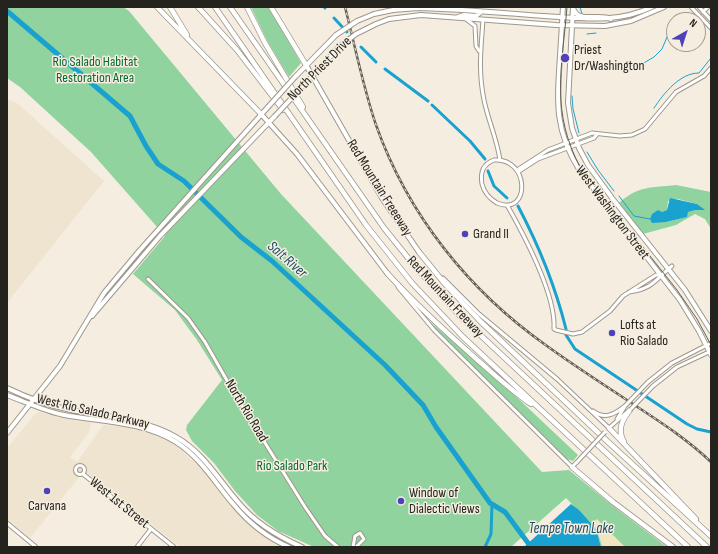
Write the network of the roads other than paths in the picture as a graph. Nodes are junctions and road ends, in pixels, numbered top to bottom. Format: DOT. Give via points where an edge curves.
graph roads {
  1 [pos="157,7"];
  2 [pos="170,7"];
  3 [pos="198,7"];
  4 [pos="215,7"];
  5 [pos="230,7"];
  6 [pos="247,7"];
  7 [pos="271,7"];
  8 [pos="563,7"];
  9 [pos="652,7"];
  10 [pos="664,7"];
  11 [pos="691,7"];
  12 [pos="699,7"];
  13 [pos="708,7"];
  14 [pos="573,8"];
  15 [pos="481,12"];
  16 [pos="703,12"];
  17 [pos="456,17"];
  18 [pos="464,18"];
  19 [pos="563,18"];
  20 [pos="573,19"];
  21 [pos="611,19"];
  22 [pos="483,20"];
  23 [pos="562,25"];
  24 [pos="572,26"];
  25 [pos="711,28"];
  26 [pos="479,51"];
  27 [pos="208,59"];
  28 [pos="306,65"];
  29 [pos="711,68"];
  30 [pos="312,75"];
  31 [pos="480,77"];
  32 [pos="475,78"];
  33 [pos="261,114"];
  34 [pos="293,121"];
  35 [pos="269,122"];
  36 [pos="315,128"];
  37 [pos="597,134"];
  38 [pos="575,139"];
  39 [pos="566,143"];
  40 [pos="577,144"];
  41 [pos="568,148"];
  42 [pos="500,160"];
  43 [pos="517,171"];
  44 [pos="507,205"];
  45 [pos="419,252"];
  46 [pos="671,268"];
  47 [pos="387,273"];
  48 [pos="661,275"];
  49 [pos="148,279"];
  50 [pos="628,292"];
  51 [pos="88,321"];
  52 [pos="711,331"];
  53 [pos="711,343"];
  54 [pos="706,345"];
  55 [pos="710,352"];
  56 [pos="7,388"];
  57 [pos="7,394"];
  58 [pos="576,397"];
  59 [pos="34,399"];
  60 [pos="30,404"];
  61 [pos="627,408"];
  62 [pos="544,413"];
  63 [pos="607,430"];
  64 [pos="7,433"];
  65 [pos="630,449"];
  66 [pos="572,467"];
  67 [pos="83,474"];
  68 [pos="236,503"];
  69 [pos="7,523"];
  70 [pos="151,529"];
  71 [pos="711,536"];
  72 [pos="355,540"];
  73 [pos="360,543"];
  74 [pos="36,547"];
  75 [pos="137,547"];
  76 [pos="174,547"];
  77 [pos="289,547"];
  78 [pos="302,547"];
  79 [pos="338,547"];
  80 [pos="353,547"];
  81 [pos="356,547"];
  82 [pos="673,547"];
  83 [pos="688,547"];
  84 [pos="707,547"];
  1 -- 27 [label="highway"];
  2 -- 27 [label="highway" via="182,28"];
  3 -- 34 [label="highway" via="233,45"];
  4 -- 34 [label="highway, Red Mountain Freeway"];
  5 -- 36 [label="highway, Red Mountain Freeway"];
  6 -- 36 [label="highway"];
  7 -- 28 [label="highway"];
  8 -- 19 [label="main road, West Washington Street"];
  9 -- 21 [label="main road, North Priest Drive"];
  10 -- 24 [label="main road, North Priest Drive" via="617,25"];
  11 -- 25 [label="street"];
  12 -- 16 [label="street"];
  13 -- 16 [label="street"];
  14 -- 20 [label="main road, West Washington Street"];
  14 -- 21 [label="main road" via="580,16 606,16"];
  15 -- 17 [label="main road" via="476,16"];
  15 -- 19 [label="main road, North Priest Drive"];
  15 -- 28 [label="main road, North Priest Drive, bridge" via="413,8 374,14 336,35"];
  17 -- 18 [label="main road, North Priest Drive"];
  17 -- 30 [label="main road, North Priest Drive, bridge" via="410,16 376,24 340,46"];
  18 -- 22 [label="main road, North Priest Drive"];
  18 -- 26 [label="street" via="475,26 476,46"];
  19 -- 20 [label="main road, North Priest Drive"];
  19 -- 23 [label="main road, West Washington Street"];
  20 -- 21 [label="main road, North Priest Drive"];
  20 -- 24 [label="main road, West Washington Street"];
  22 -- 23 [label="main road, North Priest Drive"];
  22 -- 26 [label="street"];
  23 -- 24 [label="main road, North Priest Drive"];
  23 -- 39 [label="main road, West Washington Street" via="557,102 560,125"];
  24 -- 38 [label="main road, West Washington Street" via="568,103"];
  26 -- 31 [label="street"];
  27 -- 33 [label="highway"];
  28 -- 30 [label="main road, Red Mountain Freeeway"];
  28 -- 33 [label="main road, North Priest Drive, bridge"];
  29 -- 37 [label="street" via="704,76 676,92 645,129 632,135"];
  30 -- 35 [label="main road, North Priest Drive, bridge"];
  30 -- 45 [label="main road, Red Mountain Freeeway" via="376,189"];
  31 -- 32 [label="street"];
  31 -- 42 [label="street"];
  33 -- 35 [label="main road"];
  33 -- 51 [label="main road, North Priest Drive" via="99,300"];
  34 -- 62 [label="highway, Red Mountain Freeway" via="375,238 412,283 455,330"];
  35 -- 47 [label="main road"];
  35 -- 51 [label="main road, North Priest Drive" via="160,236"];
  36 -- 84 [label="highway, Red Mountain Freeway" via="384,228 438,293"];
  37 -- 38 [label="street" via="592,133"];
  37 -- 40 [label="street"];
  38 -- 39 [label="street"];
  38 -- 40 [label="main road, West Washington Street"];
  39 -- 41 [label="main road, West Washington Street"];
  39 -- 43 [label="street" via="543,153"];
  40 -- 41 [label="street"];
  40 -- 46 [label="main road, West Washington Street" via="592,171"];
  41 -- 43 [label="street" via="538,159"];
  41 -- 48 [label="main road, West Washington Street" via="580,171"];
  42 -- 43 [label="street" via="509,163"];
  42 -- 44 [label="street" via="486,164 481,176 485,191 496,202"];
  43 -- 44 [label="street" via="522,182 520,198"];
  44 -- 50 [label="street" via="530,248 541,276 552,311 554,329 571,334 585,330 613,308"];
  45 -- 58 [label="street, Red Mountain Freeeway" via="473,308"];
  45 -- 71 [label="highway" via="477,317"];
  46 -- 48 [label="street"];
  46 -- 52 [label="main road, West Washington Street"];
  47 -- 62 [label="highway" via="455,342 518,395"];
  47 -- 66 [label="street" via="431,326"];
  48 -- 50 [label="street" via="656,275"];
  48 -- 50 [label="street" via="659,280 650,285"];
  48 -- 54 [label="main road, West Washington Street" via="688,313"];
  49 -- 79 [label="street, North Rio Road" via="188,318 305,507 325,536"];
  51 -- 59 [label="main road, North Priest Drive" via="60,366"];
  53 -- 54 [label="street"];
  54 -- 55 [label="main road, West Washington Street"];
  54 -- 61 [label="street, bridge" via="672,363 648,382"];
  55 -- 61 [label="street, bridge" via="671,371"];
  56 -- 59 [label="main road, West Rio Salado Parkway"];
  57 -- 60 [label="main road, West Rio Salado Parkway"];
  58 -- 61 [label="street" via="595,413 602,415 614,414"];
  58 -- 63 [label="street, Red Mountain Freeeway"];
  59 -- 60 [label="main road, North Priest Drive"];
  59 -- 68 [label="main road, West Rio Salado Parkway" via="66,409 141,422 168,433 189,445 202,457"];
  60 -- 64 [label="main road, North Priest Drive"];
  60 -- 68 [label="main road, West Rio Salado Parkway" via="65,415 143,428 168,438 198,460"];
  61 -- 63 [label="street"];
  61 -- 65 [label="highway" via="620,431 622,439"];
  62 -- 83 [label="highway, Red Mountain Freeway"];
  63 -- 65 [label="highway"];
  63 -- 66 [label="street, bridge"];
  65 -- 71 [label="highway"];
  66 -- 82 [label="highway"];
  67 -- 70 [label="street, West 1st Street"];
  68 -- 77 [label="main road, West Rio Salado Parkway" via="258,528"];
  68 -- 78 [label="main road, West Rio Salado Parkway" via="266,528"];
  69 -- 74 [label="street"];
  70 -- 75 [label="street"];
  70 -- 76 [label="street, West 1st Street"];
  72 -- 73 [label="street"];
  72 -- 73 [label="street" via="356,534 362,534 364,539"];
  72 -- 80 [label="street"];
  73 -- 81 [label="street"];
}
